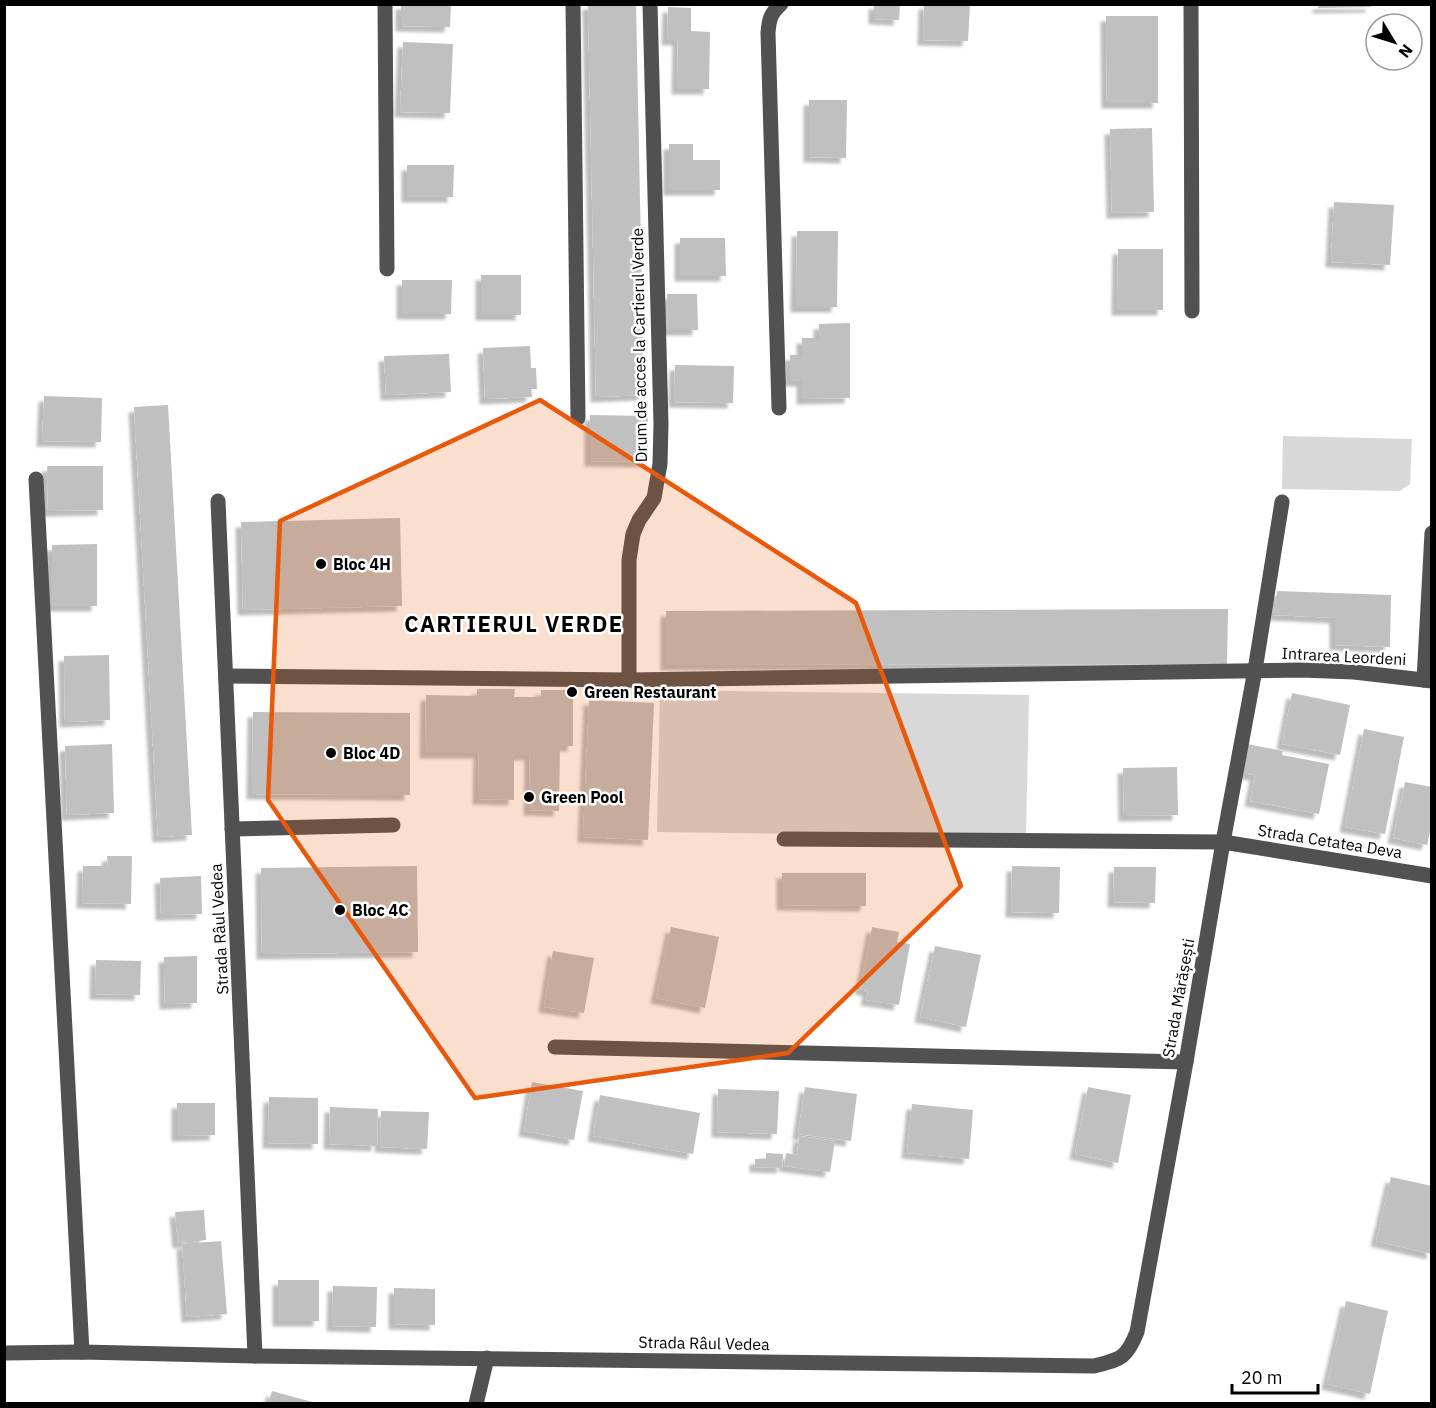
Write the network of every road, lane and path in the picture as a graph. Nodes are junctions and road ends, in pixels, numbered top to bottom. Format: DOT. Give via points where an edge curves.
graph roads {
  1 [pos="385,4"];
  2 [pos="573,4"];
  3 [pos="650,4"];
  4 [pos="781,4"];
  5 [pos="1191,4"];
  6 [pos="387,269"];
  7 [pos="1192,311"];
  8 [pos="779,408"];
  9 [pos="578,418"];
  10 [pos="36,479"];
  11 [pos="218,501"];
  12 [pos="1282,502"];
  13 [pos="1431,533"];
  14 [pos="1255,670"];
  15 [pos="226,676"];
  16 [pos="628,680"];
  17 [pos="1428,680"];
  18 [pos="393,825"];
  19 [pos="232,829"];
  20 [pos="784,839"];
  21 [pos="1223,842"];
  22 [pos="1431,876"];
  23 [pos="555,1047"];
  24 [pos="1186,1062"];
  25 [pos="1137,1332"];
  26 [pos="82,1352"];
  27 [pos="4,1353"];
  28 [pos="255,1356"];
  29 [pos="487,1358"];
  30 [pos="477,1404"];
  1 -- 6 [label="street"];
  2 -- 9 [label="street"];
  3 -- 16 [label="street, Drum de acces la Cartierul Verde" via="661,424 654,498 633,534 629,560"];
  4 -- 8 [label="street" via="770,19 768,33"];
  5 -- 7 [label="street"];
  10 -- 26 [label="street"];
  11 -- 15 [label="street, Strada Râul Vedea"];
  12 -- 14 [label="street, Strada Mărășești"];
  13 -- 17 [label="street"];
  14 -- 16 [label="street, Intrarea Leordeni"];
  14 -- 17 [label="street, Intrarea Leordeni" via="1354,672"];
  14 -- 21 [label="street, Strada Mărășești"];
  15 -- 16 [label="street, Intrarea Leordeni"];
  15 -- 19 [label="street, Strada Râul Vedea"];
  18 -- 19 [label="street"];
  19 -- 28 [label="street, Strada Râul Vedea"];
  20 -- 21 [label="street, Strada Cetatea Deva"];
  21 -- 22 [label="street, Strada Cetatea Deva"];
  21 -- 24 [label="street, Strada Mărășești"];
  23 -- 24 [label="street"];
  24 -- 25 [label="street, Strada Mărășești"];
  25 -- 29 [label="street, Strada Râul Vedea" via="1130,1349 1116,1360 1094,1366"];
  26 -- 27 [label="street, Strada Râul Vedea"];
  26 -- 28 [label="street, Strada Râul Vedea"];
  28 -- 29 [label="street, Strada Râul Vedea"];
  29 -- 30 [label="street"];
}
